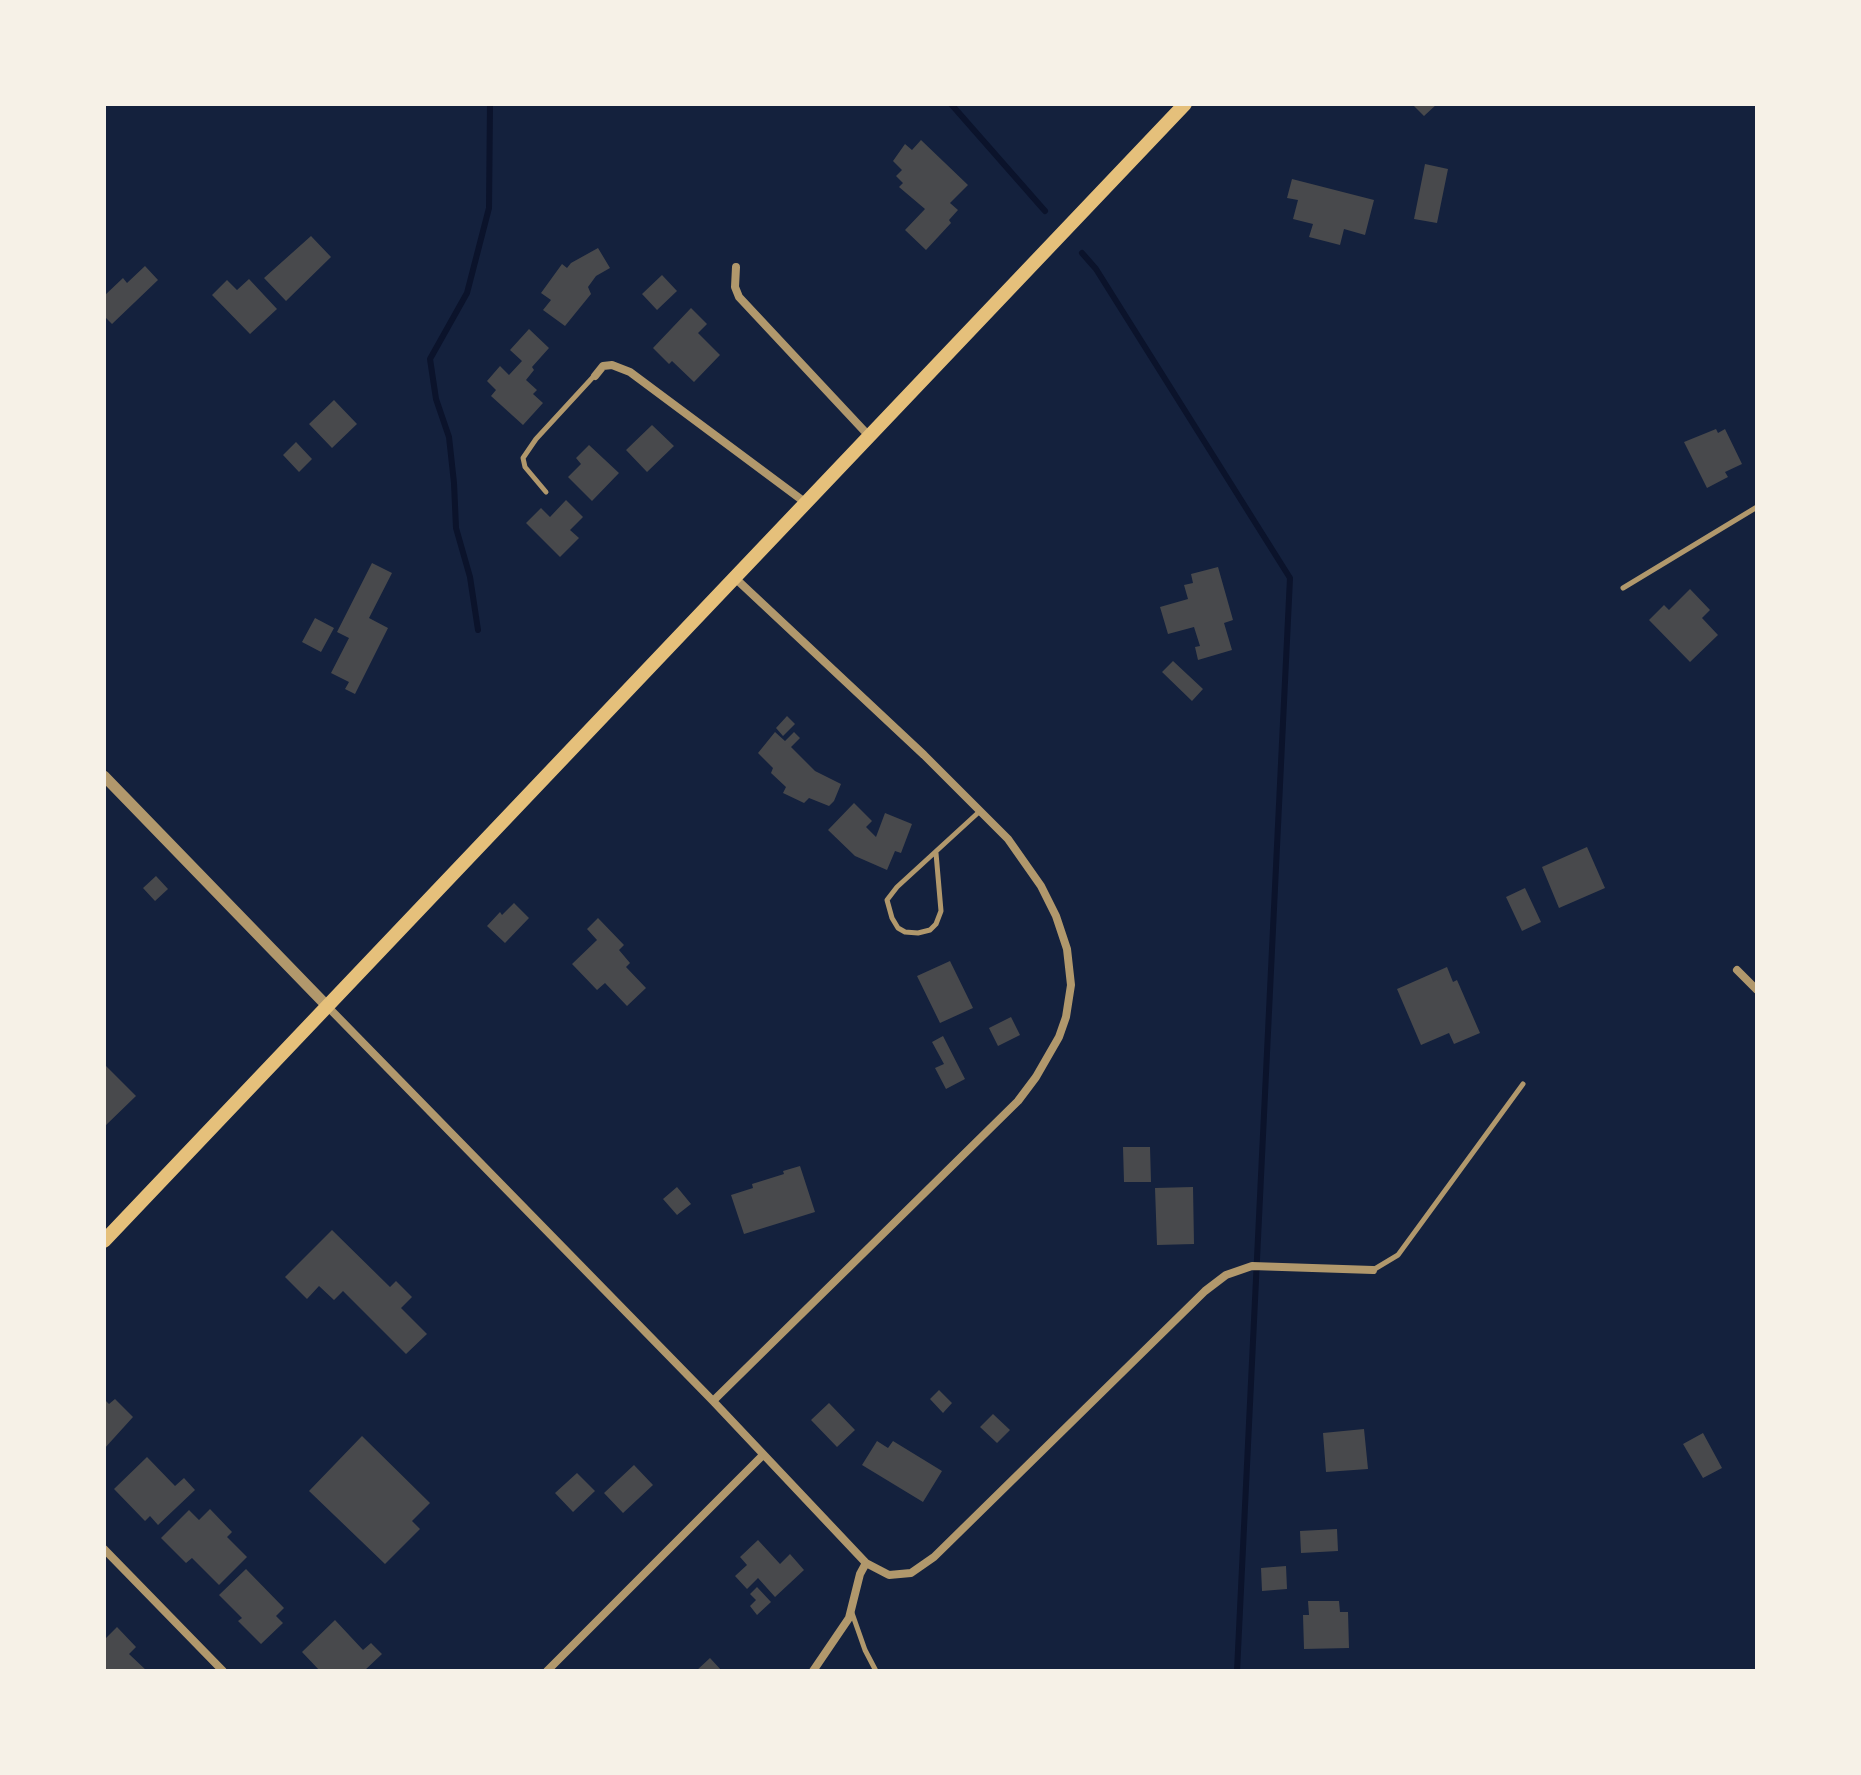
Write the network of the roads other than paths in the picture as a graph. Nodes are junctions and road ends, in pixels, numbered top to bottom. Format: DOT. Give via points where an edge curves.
graph roads {
  1 [pos="1185,104"];
  2 [pos="736,267"];
  3 [pos="595,376"];
  4 [pos="869,436"];
  5 [pos="546,492"];
  6 [pos="806,503"];
  7 [pos="1757,507"];
  8 [pos="735,578"];
  9 [pos="1623,588"];
  10 [pos="104,776"];
  11 [pos="980,811"];
  12 [pos="936,853"];
  13 [pos="1737,970"];
  14 [pos="1757,990"];
  15 [pos="327,1006"];
  16 [pos="1523,1084"];
  17 [pos="104,1241"];
  18 [pos="1373,1270"];
  19 [pos="713,1401"];
  20 [pos="762,1456"];
  21 [pos="104,1549"];
  22 [pos="866,1563"];
  23 [pos="852,1612"];
  24 [pos="223,1671"];
  25 [pos="547,1671"];
  26 [pos="813,1671"];
  27 [pos="876,1671"];
  1 -- 4 [label="main road"];
  2 -- 4 [label="street" via="739,297"];
  3 -- 5 [label="lane" via="523,458"];
  3 -- 6 [label="street" via="603,366 630,372"];
  4 -- 6 [label="main road"];
  6 -- 8 [label="main road"];
  7 -- 9 [label="lane"];
  8 -- 11 [label="street"];
  8 -- 15 [label="main road"];
  10 -- 15 [label="street"];
  11 -- 12 [label="lane"];
  11 -- 19 [label="street" via="1008,839 1056,916 1070,967 1069,1000 1059,1037 1018,1101"];
  12 -- 12 [label="lane" via="887,900 892,918 905,932 930,930 936,924 941,911"];
  13 -- 14 [label="street"];
  15 -- 17 [label="main road"];
  15 -- 19 [label="street"];
  16 -- 18 [label="lane" via="1398,1255"];
  18 -- 22 [label="street" via="1252,1266 1226,1275 920,1569 896,1576"];
  19 -- 20 [label="street"];
  20 -- 22 [label="street"];
  20 -- 25 [label="street"];
  21 -- 24 [label="street"];
  22 -- 23 [label="street"];
  23 -- 26 [label="street"];
  23 -- 27 [label="lane"];
}
